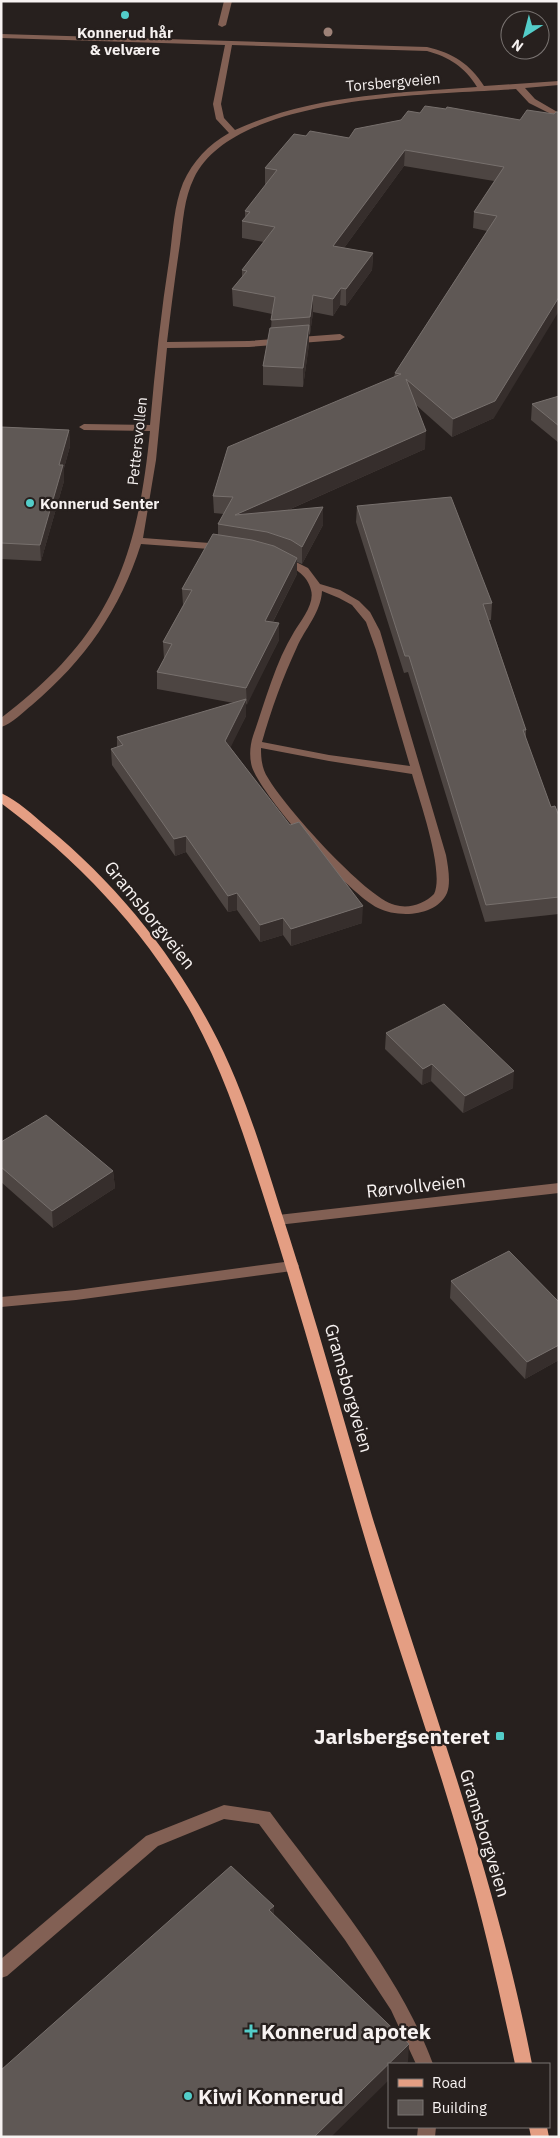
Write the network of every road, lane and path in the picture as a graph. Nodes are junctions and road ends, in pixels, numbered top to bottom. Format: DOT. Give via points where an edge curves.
graph roads {
  1 [pos="228,1"];
  2 [pos="222,25"];
  3 [pos="1,36"];
  4 [pos="228,43"];
  5 [pos="559,83"];
  6 [pos="519,87"];
  7 [pos="482,89"];
  8 [pos="559,116"];
  9 [pos="234,133"];
  10 [pos="340,337"];
  11 [pos="163,345"];
  12 [pos="84,427"];
  13 [pos="155,428"];
  14 [pos="138,541"];
  15 [pos="233,548"];
  16 [pos="267,554"];
  17 [pos="315,586"];
  18 [pos="1,724"];
  19 [pos="256,744"];
  20 [pos="417,771"];
  21 [pos="1,797"];
  22 [pos="559,1188"];
  23 [pos="278,1220"];
  24 [pos="292,1266"];
  25 [pos="1,1302"];
  26 [pos="1,1970"];
  27 [pos="425,2063"];
  28 [pos="524,2063"];
  1 -- 2 [label="street"];
  3 -- 4 [label="street"];
  4 -- 7 [label="street" via="427,49 444,53 463,64"];
  4 -- 9 [label="street" via="216,104 220,119"];
  5 -- 6 [label="street, Torsbergveien"];
  6 -- 7 [label="street, Torsbergveien"];
  6 -- 8 [label="street" via="532,101"];
  7 -- 9 [label="street, Torsbergveien" via="315,105 271,117"];
  9 -- 11 [label="street, Pettersvollen" via="209,150 189,176 183,195"];
  10 -- 11 [label="street" via="249,344"];
  11 -- 13 [label="street, Pettersvollen"];
  12 -- 13 [label="street"];
  13 -- 14 [label="street, Pettersvollen"];
  14 -- 15 [label="street"];
  14 -- 18 [label="street, Pettersvollen" via="118,594 84,645 21,710"];
  16 -- 17 [label="street" via="294,563"];
  17 -- 19 [label="street" via="314,606 281,673"];
  17 -- 20 [label="street" via="347,597 368,616"];
  19 -- 20 [label="street"];
  19 -- 20 [label="street" via="257,766 277,799 361,890 380,905 401,912 433,902 442,890 441,861"];
  21 -- 23 [label="main road, Gramsborgveien" via="83,864 113,895 169,966 216,1049"];
  22 -- 23 [label="street, Rørvollveien"];
  23 -- 24 [label="main road, Gramsborgveien"];
  24 -- 25 [label="street"];
  24 -- 28 [label="main road, Gramsborgveien" via="371,1533 472,1854"];
  26 -- 27 [label="street" via="152,1841 224,1812 264,1817 351,1935 397,2004"];
}
